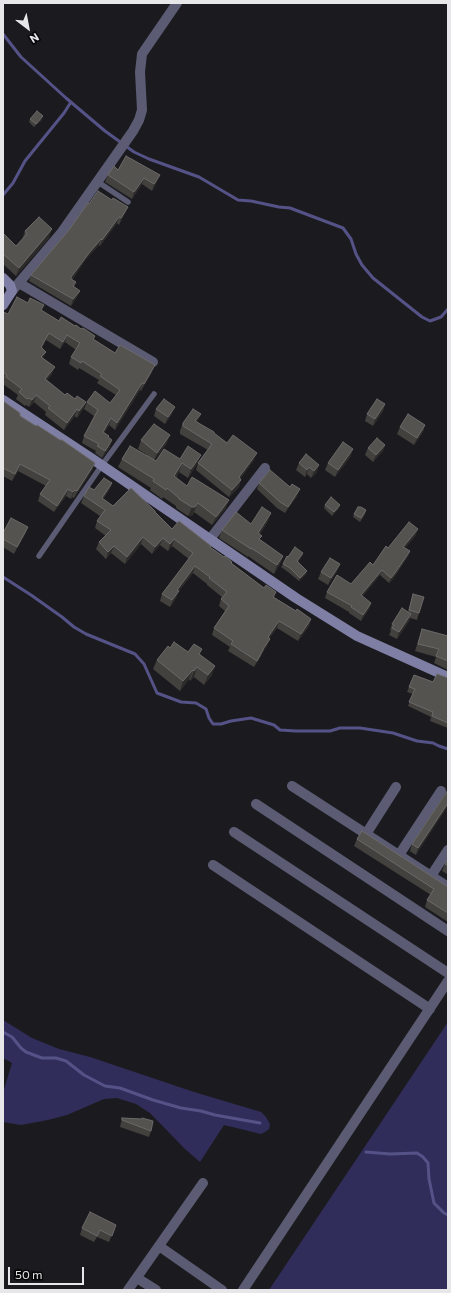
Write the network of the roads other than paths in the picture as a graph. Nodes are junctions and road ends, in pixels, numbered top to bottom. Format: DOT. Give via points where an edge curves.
graph roads {
  1 [pos="177,3"];
  2 [pos="98,182"];
  3 [pos="128,202"];
  4 [pos="3,278"];
  5 [pos="19,283"];
  6 [pos="12,291"];
  7 [pos="3,305"];
  8 [pos="153,362"];
  9 [pos="154,394"];
  10 [pos="3,400"];
  11 [pos="102,465"];
  12 [pos="266,468"];
  13 [pos="210,539"];
  14 [pos="39,556"];
  15 [pos="448,678"];
  16 [pos="292,786"];
  17 [pos="396,787"];
  18 [pos="441,791"];
  19 [pos="256,804"];
  20 [pos="234,832"];
  21 [pos="366,834"];
  22 [pos="448,850"];
  23 [pos="399,855"];
  24 [pos="213,865"];
  25 [pos="431,876"];
  26 [pos="448,887"];
  27 [pos="448,931"];
  28 [pos="448,973"];
  29 [pos="448,981"];
  30 [pos="430,1009"];
  31 [pos="203,1184"];
  32 [pos="159,1246"];
  33 [pos="137,1278"];
  34 [pos="128,1290"];
  35 [pos="156,1290"];
  36 [pos="222,1290"];
  37 [pos="243,1290"];
  1 -- 2 [label="street" via="142,54 142,110 139,120"];
  2 -- 3 [label="lane"];
  2 -- 5 [label="street" via="62,232"];
  4 -- 6 [label="street"];
  5 -- 6 [label="street"];
  5 -- 8 [label="street"];
  6 -- 7 [label="street"];
  9 -- 11 [label="lane"];
  10 -- 11 [label="street"];
  11 -- 13 [label="street"];
  11 -- 14 [label="lane"];
  12 -- 13 [label="street"];
  13 -- 15 [label="street" via="357,636"];
  16 -- 21 [label="street"];
  17 -- 21 [label="street"];
  18 -- 23 [label="street"];
  19 -- 27 [label="street"];
  20 -- 28 [label="street"];
  21 -- 23 [label="street"];
  22 -- 25 [label="street"];
  23 -- 25 [label="street"];
  24 -- 30 [label="street"];
  25 -- 26 [label="street"];
  29 -- 30 [label="street"];
  30 -- 37 [label="street"];
  31 -- 32 [label="street"];
  32 -- 33 [label="street"];
  32 -- 36 [label="street"];
  33 -- 34 [label="street"];
  33 -- 35 [label="street"];
}
